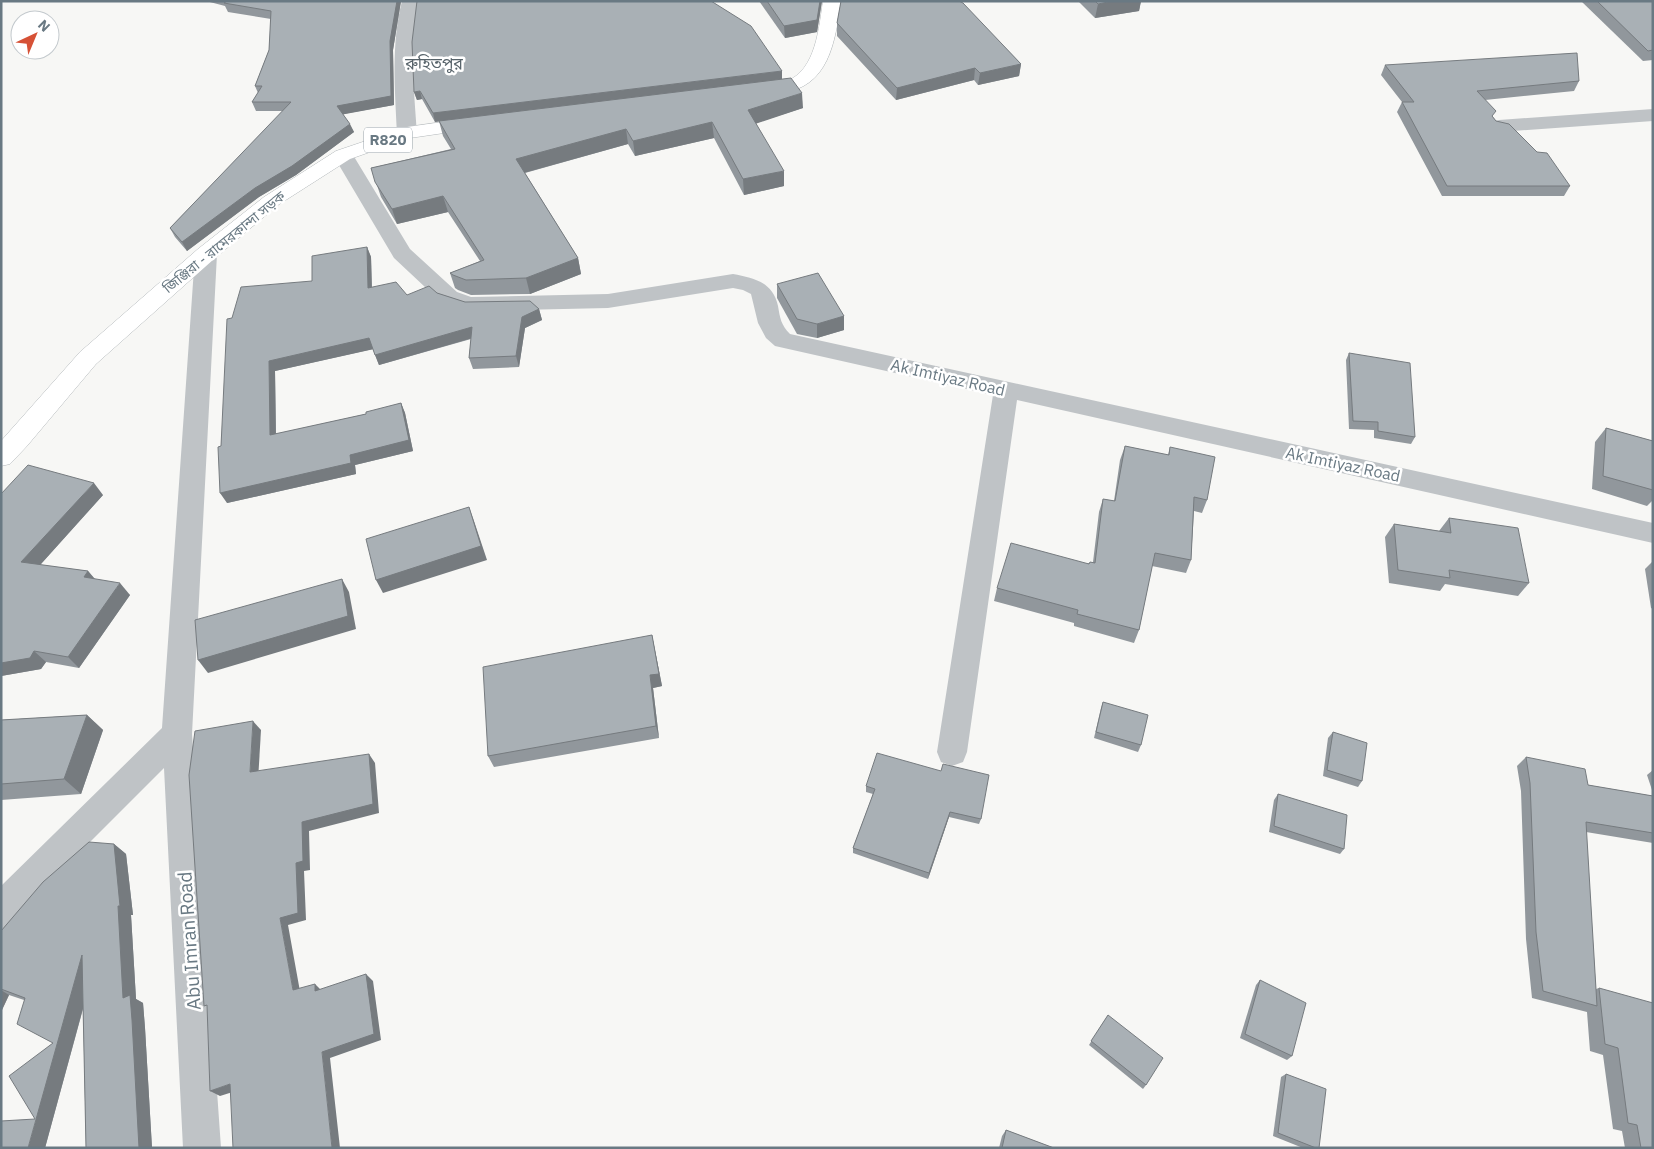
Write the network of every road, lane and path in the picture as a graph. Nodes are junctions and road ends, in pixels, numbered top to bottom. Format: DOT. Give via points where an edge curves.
graph roads {
  1 [pos="411,1"];
  2 [pos="832,1"];
  3 [pos="737,92"];
  4 [pos="1653,116"];
  5 [pos="501,120"];
  6 [pos="1499,126"];
  7 [pos="407,133"];
  8 [pos="343,155"];
  9 [pos="206,254"];
  10 [pos="1006,390"];
  11 [pos="1,457"];
  12 [pos="1653,533"];
  13 [pos="177,734"];
  14 [pos="952,752"];
  15 [pos="1,915"];
  16 [pos="202,1148"];
  1 -- 7 [label="street" via="404,46"];
  2 -- 3 [label="main road" via="826,38 809,74 792,86"];
  4 -- 6 [label="street"];
  5 -- 7 [label="main road, জিঞ্জিরা - রামেরকান্দা সড়ক / R820"];
  7 -- 8 [label="main road, জিঞ্জিরা - রামেরকান্দা সড়ক / R820"];
  8 -- 9 [label="main road, জিঞ্জিরা - রামেরকান্দা সড়ক / R820" via="272,201"];
  8 -- 10 [label="street, Ak Imtiyaz Road" via="402,253 449,297 469,304 608,301 733,280 754,284 764,295 770,325 784,340"];
  9 -- 11 [label="main road, জিঞ্জিরা - রামেরকান্দা সড়ক / R820" via="88,358"];
  9 -- 13 [label="street, Abu Imran Road"];
  10 -- 12 [label="street, Ak Imtiyaz Road"];
  10 -- 14 [label="street"];
  13 -- 15 [label="street" via="15,894"];
  13 -- 16 [label="street, Abu Imran Road"];
}
